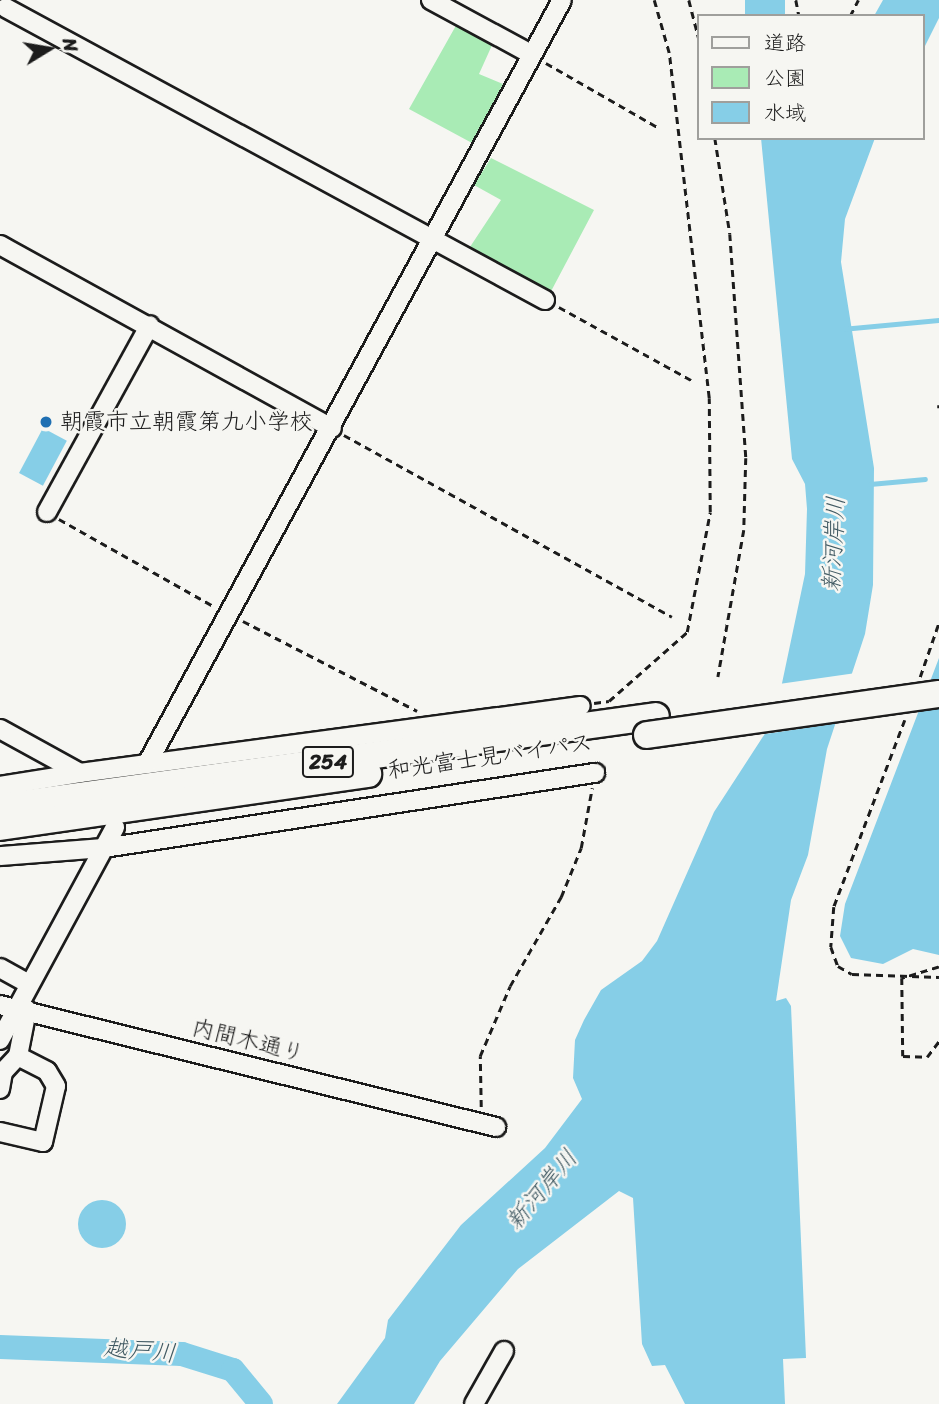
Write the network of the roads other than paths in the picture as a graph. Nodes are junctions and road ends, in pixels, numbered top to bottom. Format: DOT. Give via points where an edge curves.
graph roads {
  1 [pos="431,0"];
  2 [pos="562,0"];
  3 [pos="5,9"];
  4 [pos="531,54"];
  5 [pos="434,242"];
  6 [pos="0,245"];
  7 [pos="545,300"];
  8 [pos="150,326"];
  9 [pos="332,428"];
  10 [pos="47,512"];
  11 [pos="932,684"];
  12 [pos="580,706"];
  13 [pos="652,726"];
  14 [pos="0,729"];
  15 [pos="147,764"];
  16 [pos="80,773"];
  17 [pos="595,773"];
  18 [pos="0,786"];
  19 [pos="0,807"];
  20 [pos="0,827"];
  21 [pos="114,827"];
  22 [pos="104,848"];
  23 [pos="0,856"];
  24 [pos="0,968"];
  25 [pos="27,983"];
  26 [pos="13,1008"];
  27 [pos="0,1040"];
  28 [pos="18,1056"];
  29 [pos="0,1089"];
  30 [pos="490,1125"];
  31 [pos="0,1132"];
  32 [pos="504,1351"];
  33 [pos="474,1404"];
  1 -- 4 [label="street"];
  2 -- 4 [label="street"];
  3 -- 5 [label="street"];
  4 -- 5 [label="street"];
  5 -- 7 [label="street"];
  5 -- 9 [label="street"];
  6 -- 8 [label="street"];
  8 -- 9 [label="street"];
  8 -- 10 [label="street"];
  9 -- 15 [label="street"];
  11 -- 13 [label="highway, 和光富士見バイパス / 254"];
  12 -- 15 [label="street"];
  13 -- 19 [label="highway, 和光富士見バイパス / 254"];
  13 -- 20 [label="highway, 和光富士見バイパス / 254"];
  14 -- 16 [label="street"];
  15 -- 16 [label="street"];
  16 -- 18 [label="street"];
  17 -- 22 [label="street"];
  21 -- 22 [label="street"];
  22 -- 23 [label="street"];
  22 -- 25 [label="street"];
  24 -- 25 [label="street"];
  25 -- 26 [label="street"];
  26 -- 27 [label="street"];
  26 -- 28 [label="street"];
  26 -- 30 [label="street, 内間木通り"];
  28 -- 29 [label="street" via="3,1072"];
  28 -- 31 [label="street" via="47,1071 56,1086 43,1142"];
  32 -- 33 [label="street"];
}
